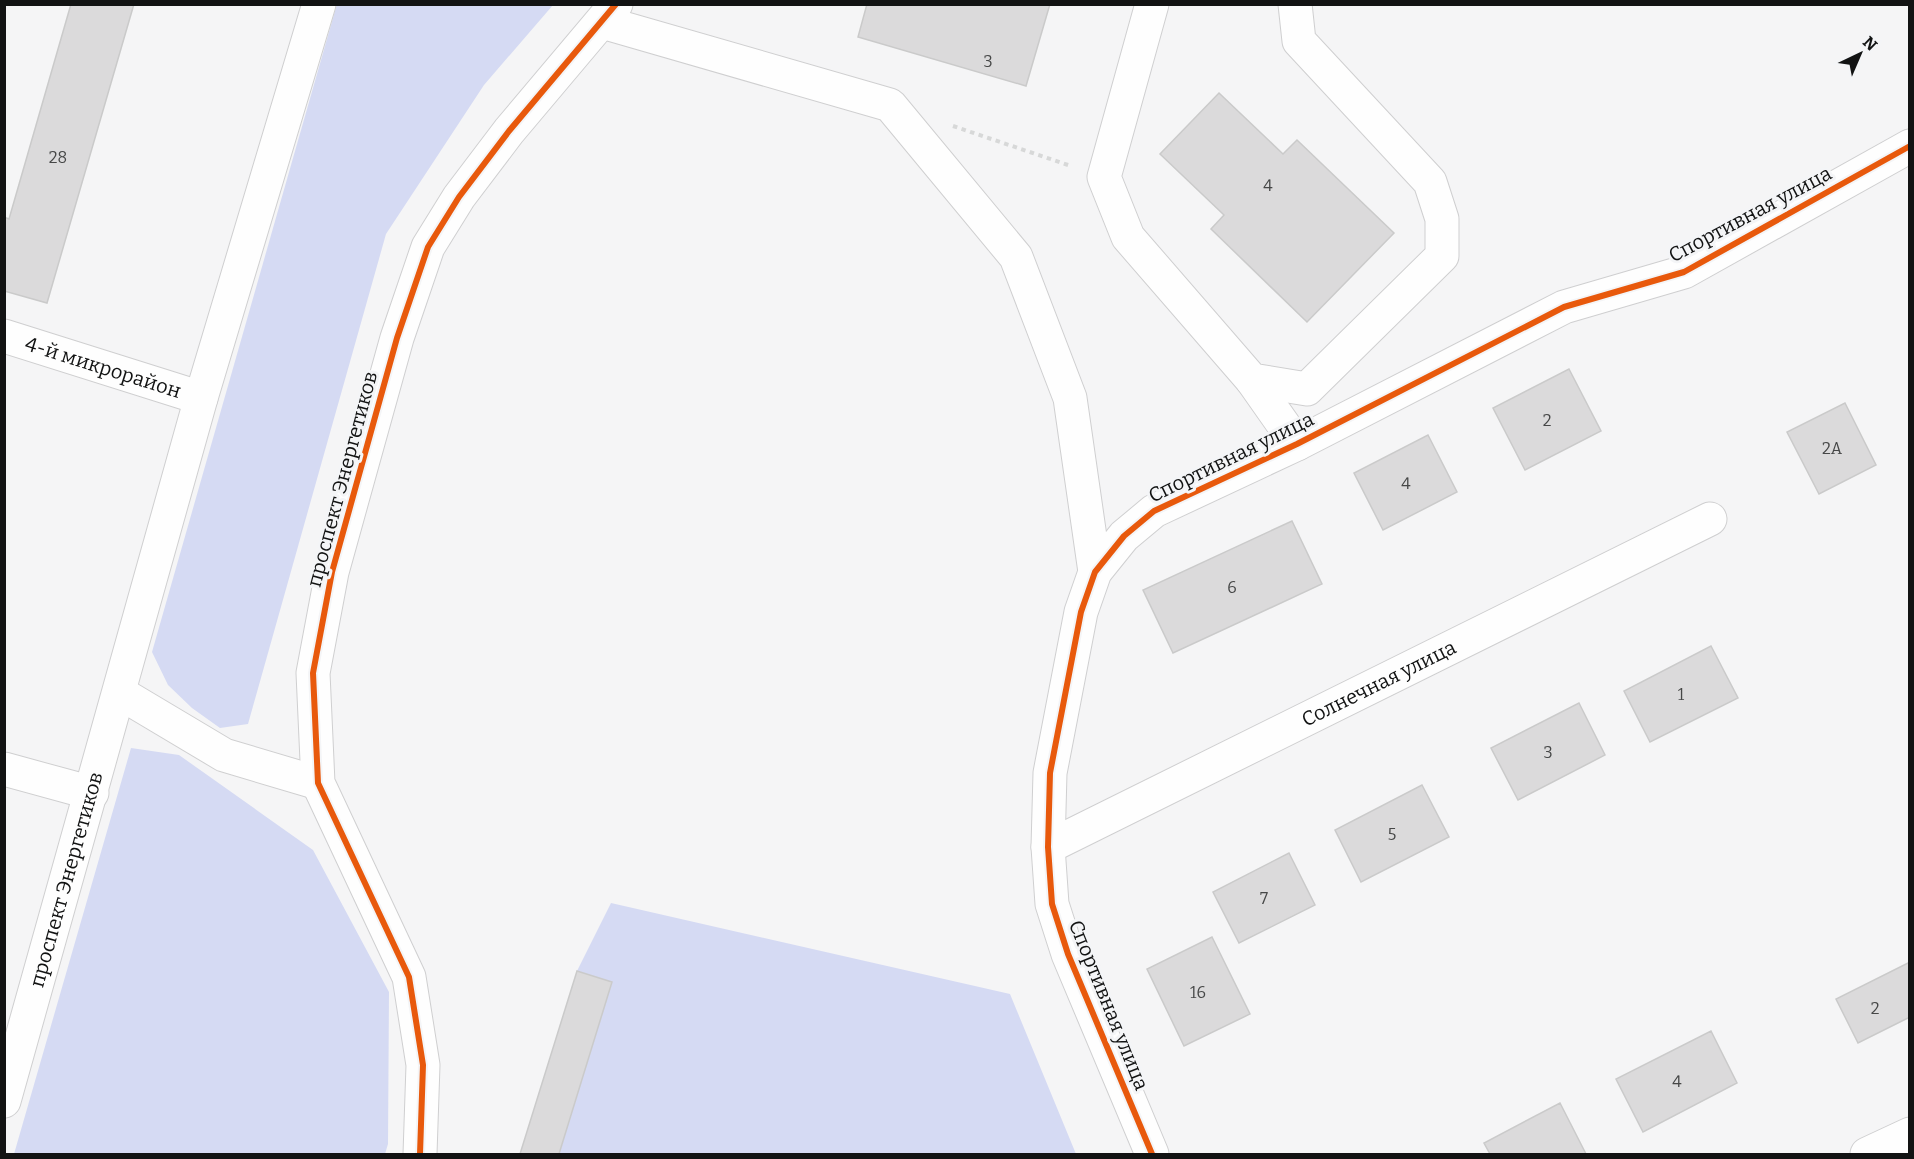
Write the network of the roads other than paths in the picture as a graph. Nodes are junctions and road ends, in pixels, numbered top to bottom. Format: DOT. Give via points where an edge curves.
graph roads {
  1 [pos="320,4"];
  2 [pos="1152,4"];
  3 [pos="1295,4"];
  4 [pos="609,13"];
  5 [pos="1910,146"];
  6 [pos="4,336"];
  7 [pos="1252,380"];
  8 [pos="201,398"];
  9 [pos="1297,444"];
  10 [pos="1710,519"];
  11 [pos="1095,572"];
  12 [pos="120,693"];
  13 [pos="4,769"];
  14 [pos="318,783"];
  15 [pos="92,793"];
  16 [pos="1048,847"];
  17 [pos="4,1101"];
  18 [pos="1910,1134"];
  19 [pos="420,1155"];
  20 [pos="1152,1155"];
  21 [pos="1867,1155"];
  1 -- 8 [label="street, проспект Энергетиков"];
  2 -- 7 [label="street" via="1104,177 1128,237"];
  3 -- 7 [label="street" via="1299,41 1430,182 1442,219 1442,256 1307,388"];
  4 -- 11 [label="street" via="890,105 1016,257 1070,398"];
  4 -- 14 [label="street, проспект Энергетиков" via="502,141 459,197 428,247 397,338 332,572 313,673"];
  5 -- 9 [label="street, Спортивная улица" via="1684,272 1564,307"];
  6 -- 8 [label="street, 4-й микрорайон"];
  7 -- 9 [label="street"];
  8 -- 12 [label="street, проспект Энергетиков"];
  9 -- 11 [label="street, Спортивная улица" via="1154,511 1124,536"];
  10 -- 16 [label="street, Солнечная улица"];
  11 -- 16 [label="street, Спортивная улица" via="1081,612 1050,773"];
  12 -- 14 [label="street" via="224,755"];
  12 -- 15 [label="street, проспект Энергетиков"];
  13 -- 15 [label="street"];
  14 -- 19 [label="street, проспект Энергетиков" via="409,977 423,1065"];
  15 -- 17 [label="street, проспект Энергетиков"];
  16 -- 20 [label="street, Спортивная улица" via="1053,904 1068,954"];
  18 -- 21 [label="street"];
}
